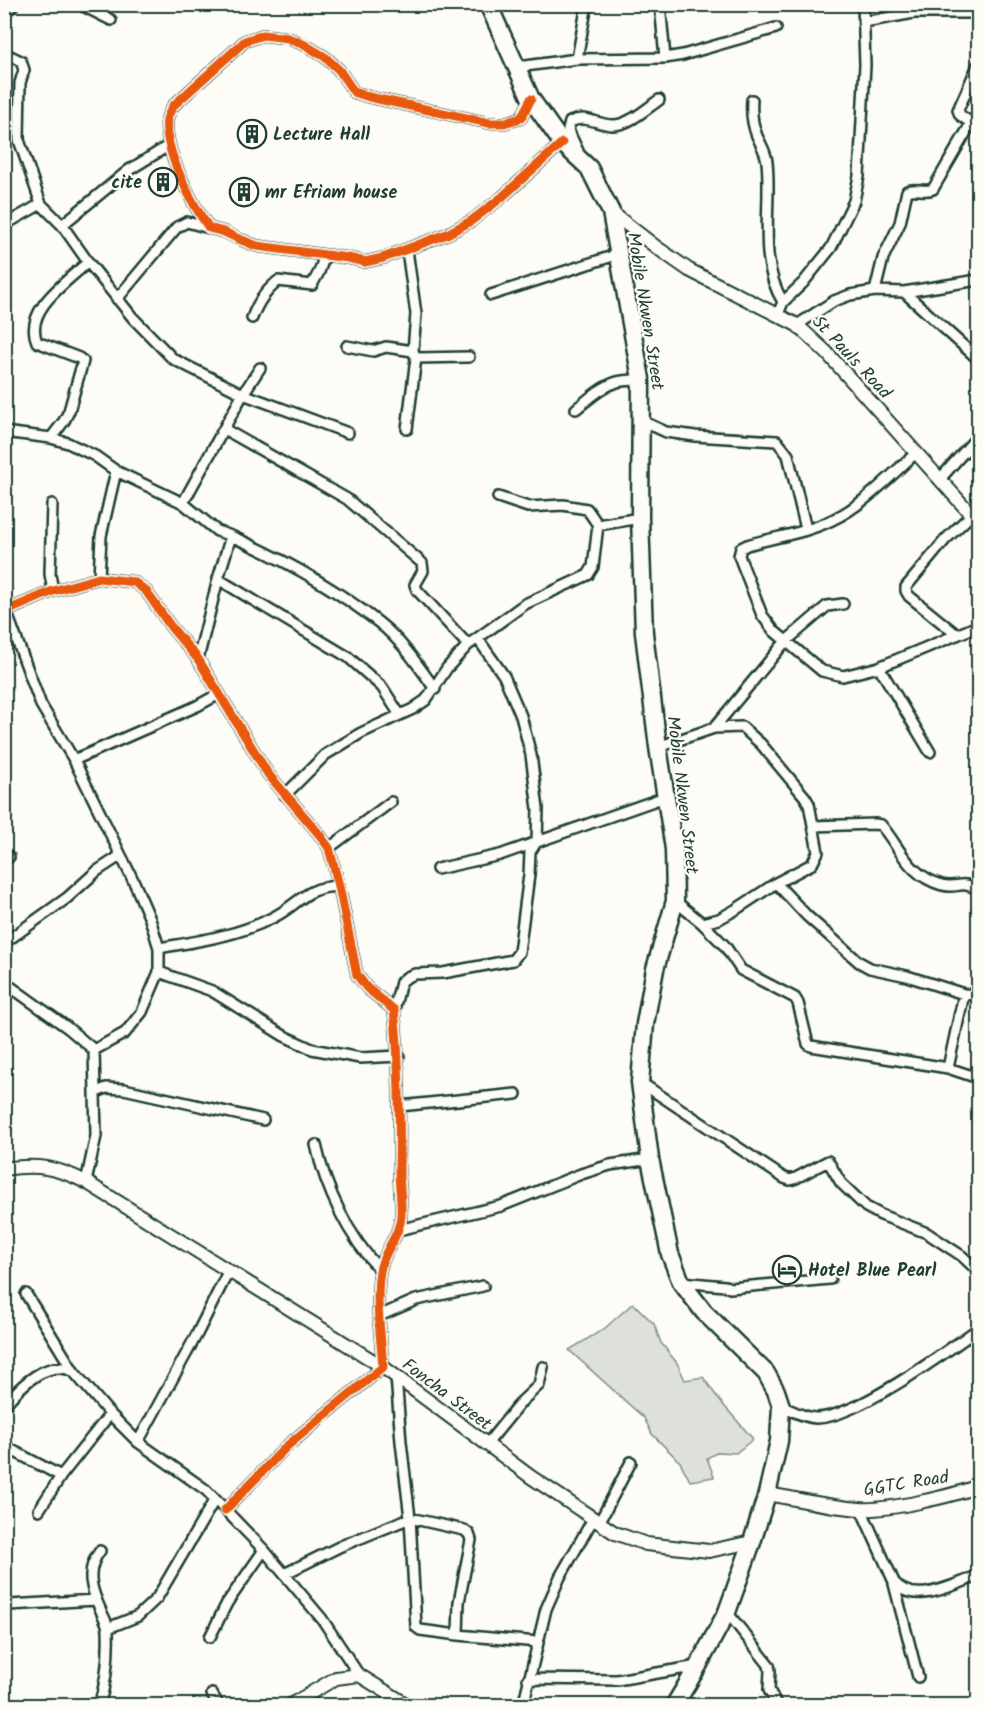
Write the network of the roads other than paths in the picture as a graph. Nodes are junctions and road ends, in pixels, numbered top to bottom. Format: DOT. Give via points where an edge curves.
graph roads {
  1 [pos="14,4"];
  2 [pos="79,4"];
  3 [pos="488,4"];
  4 [pos="587,4"];
  5 [pos="660,4"];
  6 [pos="863,4"];
  7 [pos="4,14"];
  8 [pos="978,14"];
  9 [pos="111,20"];
  10 [pos="864,22"];
  11 [pos="777,28"];
  12 [pos="4,53"];
  13 [pos="664,58"];
  14 [pos="577,59"];
  15 [pos="978,65"];
  16 [pos="518,67"];
  17 [pos="531,99"];
  18 [pos="659,100"];
  19 [pos="752,100"];
  20 [pos="975,126"];
  21 [pos="562,143"];
  22 [pos="168,146"];
  23 [pos="589,168"];
  24 [pos="41,204"];
  25 [pos="611,212"];
  26 [pos="4,225"];
  27 [pos="62,225"];
  28 [pos="209,228"];
  29 [pos="407,250"];
  30 [pos="619,254"];
  31 [pos="325,255"];
  32 [pos="88,262"];
  33 [pos="978,280"];
  34 [pos="875,291"];
  35 [pos="904,292"];
  36 [pos="491,295"];
  37 [pos="117,298"];
  38 [pos="783,302"];
  39 [pos="778,314"];
  40 [pos="252,318"];
  41 [pos="797,325"];
  42 [pos="347,346"];
  43 [pos="414,355"];
  44 [pos="470,357"];
  45 [pos="978,359"];
  46 [pos="260,368"];
  47 [pos="640,379"];
  48 [pos="243,394"];
  49 [pos="576,409"];
  50 [pos="640,420"];
  51 [pos="224,429"];
  52 [pos="407,429"];
  53 [pos="4,432"];
  54 [pos="348,433"];
  55 [pos="978,436"];
  56 [pos="51,438"];
  57 [pos="916,453"];
  58 [pos="116,471"];
  59 [pos="940,479"];
  60 [pos="498,496"];
  61 [pos="183,503"];
  62 [pos="52,504"];
  63 [pos="640,518"];
  64 [pos="975,518"];
  65 [pos="598,525"];
  66 [pos="806,529"];
  67 [pos="231,536"];
  68 [pos="99,578"];
  69 [pos="218,579"];
  70 [pos="53,591"];
  71 [pos="843,604"];
  72 [pos="5,612"];
  73 [pos="978,626"];
  74 [pos="957,635"];
  75 [pos="478,639"];
  76 [pos="785,642"];
  77 [pos="468,645"];
  78 [pos="198,659"];
  79 [pos="879,668"];
  80 [pos="435,689"];
  81 [pos="219,694"];
  82 [pos="400,715"];
  83 [pos="714,728"];
  84 [pos="658,747"];
  85 [pos="930,752"];
  86 [pos="74,760"];
  87 [pos="285,795"];
  88 [pos="665,797"];
  89 [pos="391,802"];
  90 [pos="813,826"];
  91 [pos="537,841"];
  92 [pos="328,848"];
  93 [pos="120,856"];
  94 [pos="437,869"];
  95 [pos="777,883"];
  96 [pos="339,886"];
  97 [pos="978,889"];
  98 [pos="675,901"];
  99 [pos="702,923"];
  100 [pos="4,943"];
  101 [pos="159,948"];
  102 [pos="159,972"];
  103 [pos="4,982"];
  104 [pos="964,994"];
  105 [pos="978,995"];
  106 [pos="394,1010"];
  107 [pos="94,1050"];
  108 [pos="399,1056"];
  109 [pos="948,1068"];
  110 [pos="978,1078"];
  111 [pos="640,1082"];
  112 [pos="97,1092"];
  113 [pos="516,1094"];
  114 [pos="400,1106"];
  115 [pos="263,1120"];
  116 [pos="316,1144"];
  117 [pos="650,1159"];
  118 [pos="4,1169"];
  119 [pos="86,1182"];
  120 [pos="398,1230"];
  121 [pos="380,1270"];
  122 [pos="978,1271"];
  123 [pos="228,1272"];
  124 [pos="830,1279"];
  125 [pos="681,1282"];
  126 [pos="483,1286"];
  127 [pos="26,1294"];
  128 [pos="380,1316"];
  129 [pos="978,1329"];
  130 [pos="383,1367"];
  131 [pos="543,1367"];
  132 [pos="74,1372"];
  133 [pos="396,1377"];
  134 [pos="4,1406"];
  135 [pos="781,1406"];
  136 [pos="110,1414"];
  137 [pos="138,1442"];
  138 [pos="487,1444"];
  139 [pos="4,1446"];
  140 [pos="631,1462"];
  141 [pos="61,1476"];
  142 [pos="978,1486"];
  143 [pos="767,1494"];
  144 [pos="215,1499"];
  145 [pos="39,1509"];
  146 [pos="861,1509"];
  147 [pos="225,1510"];
  148 [pos="410,1518"];
  149 [pos="596,1521"];
  150 [pos="752,1542"];
  151 [pos="264,1550"];
  152 [pos="100,1551"];
  153 [pos="285,1573"];
  154 [pos="978,1576"];
  155 [pos="894,1582"];
  156 [pos="96,1600"];
  157 [pos="4,1604"];
  158 [pos="727,1612"];
  159 [pos="108,1628"];
  160 [pos="458,1635"];
  161 [pos="210,1637"];
  162 [pos="538,1641"];
  163 [pos="698,1666"];
  164 [pos="359,1675"];
  165 [pos="918,1677"];
  166 [pos="528,1679"];
  167 [pos="212,1694"];
  168 [pos="401,1704"];
  169 [pos="99,1706"];
  170 [pos="219,1706"];
  171 [pos="289,1706"];
  172 [pos="523,1706"];
  173 [pos="674,1706"];
  174 [pos="777,1706"];
  1 -- 7 [label="street"];
  2 -- 9 [label="street"];
  3 -- 16 [label="highway, Mobile Nkwen Street"];
  4 -- 14 [label="street"];
  5 -- 13 [label="street"];
  6 -- 10 [label="street"];
  8 -- 10 [label="street" via="914,13"];
  10 -- 38 [label="street" via="862,123 854,201 831,248"];
  11 -- 13 [label="street"];
  12 -- 24 [label="street" via="21,61 24,70 20,83 19,140"];
  13 -- 14 [label="street"];
  14 -- 16 [label="street"];
  15 -- 20 [label="street" via="958,110"];
  16 -- 17 [label="highway, Mobile Nkwen Street"];
  17 -- 21 [label="highway, Mobile Nkwen Street"];
  17 -- 22 [label="street" via="522,118 489,123 369,97 354,93 339,70 305,45 263,35 245,41 173,106 167,119"];
  18 -- 23 [label="street" via="626,122 612,125 581,118 570,122 570,136"];
  19 -- 38 [label="street" via="752,122 767,164 766,214 772,281"];
  20 -- 34 [label="street" via="933,189 908,191"];
  21 -- 23 [label="highway, Mobile Nkwen Street"];
  21 -- 29 [label="street" via="471,221"];
  22 -- 27 [label="street" via="129,170"];
  22 -- 28 [label="street" via="190,197"];
  23 -- 25 [label="highway, Mobile Nkwen Street"];
  24 -- 26 [label="street"];
  24 -- 27 [label="street"];
  25 -- 30 [label="highway, Mobile Nkwen Street"];
  25 -- 39 [label="main road, St Pauls Road" via="689,270"];
  27 -- 32 [label="street"];
  28 -- 31 [label="street" via="257,246"];
  28 -- 37 [label="street" via="187,222 177,227"];
  29 -- 31 [label="street" via="365,262"];
  29 -- 43 [label="street" via="416,314"];
  30 -- 36 [label="street"];
  30 -- 47 [label="highway, Mobile Nkwen Street"];
  31 -- 40 [label="street" via="312,285 278,281 258,301"];
  32 -- 37 [label="street"];
  32 -- 56 [label="street" via="52,296 34,324 37,342 79,358 83,365 64,421"];
  33 -- 35 [label="street"];
  34 -- 35 [label="street"];
  34 -- 41 [label="street" via="834,301"];
  35 -- 45 [label="street"];
  37 -- 48 [label="street" via="173,359"];
  38 -- 39 [label="street"];
  39 -- 41 [label="main road, St Pauls Road"];
  41 -- 57 [label="main road, St Pauls Road"];
  42 -- 43 [label="street" via="373,351 386,347"];
  43 -- 44 [label="street"];
  43 -- 52 [label="street"];
  46 -- 48 [label="street"];
  47 -- 49 [label="street" via="602,389"];
  47 -- 50 [label="highway, Mobile Nkwen Street"];
  48 -- 51 [label="street"];
  48 -- 54 [label="street"];
  50 -- 63 [label="highway, Mobile Nkwen Street"];
  50 -- 66 [label="street" via="666,432 777,441 788,455"];
  51 -- 61 [label="street"];
  51 -- 77 [label="street" via="347,499 387,532 422,563 417,590"];
  53 -- 56 [label="street"];
  55 -- 59 [label="street"];
  56 -- 58 [label="street" via="95,456"];
  57 -- 59 [label="main road, St Pauls Road"];
  57 -- 66 [label="street" via="849,510 834,520"];
  58 -- 61 [label="street"];
  58 -- 68 [label="street" via="101,536"];
  59 -- 64 [label="main road, St Pauls Road"];
  60 -- 65 [label="street" via="528,507 563,505 587,509"];
  61 -- 67 [label="street" via="217,531"];
  62 -- 70 [label="street"];
  63 -- 65 [label="street"];
  63 -- 84 [label="highway, Mobile Nkwen Street" via="644,633"];
  64 -- 74 [label="street" via="945,540 906,587 909,596"];
  65 -- 75 [label="street" via="593,567 588,575 525,604"];
  66 -- 76 [label="street" via="747,545 741,548 739,556 762,615"];
  67 -- 69 [label="street"];
  67 -- 80 [label="street" via="281,558 379,623"];
  68 -- 70 [label="street"];
  68 -- 78 [label="street" via="134,582 146,591"];
  69 -- 78 [label="street"];
  69 -- 82 [label="street" via="348,657 382,687"];
  70 -- 72 [label="street"];
  71 -- 76 [label="street" via="827,606"];
  72 -- 86 [label="street" via="42,705"];
  73 -- 74 [label="street"];
  74 -- 79 [label="street"];
  75 -- 77 [label="street"];
  75 -- 91 [label="street" via="504,676 521,716 538,809"];
  76 -- 79 [label="street" via="822,671 843,676"];
  76 -- 83 [label="street"];
  77 -- 80 [label="street"];
  78 -- 81 [label="street"];
  79 -- 85 [label="street"];
  80 -- 82 [label="street" via="426,700"];
  81 -- 86 [label="street"];
  81 -- 87 [label="street"];
  82 -- 87 [label="street" via="324,755"];
  83 -- 84 [label="street"];
  83 -- 90 [label="street" via="742,727 761,744 805,797"];
  84 -- 88 [label="highway, Mobile Nkwen Street"];
  86 -- 93 [label="street"];
  87 -- 92 [label="street"];
  88 -- 91 [label="street"];
  88 -- 98 [label="highway, Mobile Nkwen Street" via="674,849"];
  89 -- 92 [label="street"];
  90 -- 95 [label="street" via="816,858"];
  90 -- 97 [label="street" via="881,825 918,874 948,886 964,884"];
  91 -- 94 [label="street" via="500,855"];
  91 -- 106 [label="street" via="530,852 519,952 513,960 407,977 401,982"];
  92 -- 96 [label="street"];
  93 -- 100 [label="street"];
  93 -- 101 [label="street" via="143,901"];
  95 -- 99 [label="street" via="719,919"];
  95 -- 104 [label="street" via="859,962"];
  96 -- 101 [label="street" via="315,889 275,917 223,937"];
  96 -- 106 [label="street" via="357,975"];
  98 -- 99 [label="street"];
  98 -- 111 [label="highway, Mobile Nkwen Street" via="655,969"];
  99 -- 109 [label="street" via="725,946 741,970 795,998 811,1046"];
  101 -- 102 [label="street"];
  102 -- 107 [label="street" via="142,1012 125,1033"];
  102 -- 108 [label="street" via="212,991 312,1049 360,1058"];
  103 -- 107 [label="street"];
  104 -- 105 [label="street"];
  104 -- 109 [label="street"];
  106 -- 108 [label="street"];
  107 -- 112 [label="street"];
  108 -- 114 [label="street"];
  109 -- 110 [label="street"];
  111 -- 117 [label="highway, Mobile Nkwen Street"];
  111 -- 122 [label="street" via="784,1178 796,1178 828,1161 841,1183 866,1207 927,1233"];
  112 -- 115 [label="street" via="124,1089"];
  112 -- 119 [label="street" via="96,1136"];
  113 -- 114 [label="street"];
  114 -- 120 [label="street"];
  116 -- 121 [label="street" via="344,1220 362,1251"];
  117 -- 120 [label="street" via="610,1165 501,1206"];
  117 -- 125 [label="highway, Mobile Nkwen Street" via="670,1254"];
  118 -- 119 [label="main road, Foncha Street" via="50,1168"];
  119 -- 123 [label="main road, Foncha Street"];
  120 -- 121 [label="street" via="386,1249"];
  121 -- 128 [label="street"];
  123 -- 130 [label="main road, Foncha Street"];
  123 -- 137 [label="street"];
  124 -- 125 [label="street" via="730,1288"];
  125 -- 135 [label="highway, Mobile Nkwen Street" via="704,1312 766,1373"];
  126 -- 128 [label="street" via="416,1300"];
  127 -- 132 [label="street"];
  128 -- 130 [label="street"];
  129 -- 135 [label="street" via="933,1361 845,1412 815,1419"];
  130 -- 133 [label="main road, Foncha Street"];
  130 -- 147 [label="street" via="287,1446"];
  131 -- 138 [label="street" via="539,1385"];
  132 -- 134 [label="street" via="68,1368 47,1371 21,1386"];
  132 -- 136 [label="street"];
  133 -- 138 [label="main road, Foncha Street"];
  133 -- 148 [label="street"];
  135 -- 143 [label="highway, Mobile Nkwen Street" via="779,1441"];
  136 -- 137 [label="street"];
  136 -- 141 [label="street"];
  137 -- 144 [label="street"];
  138 -- 149 [label="main road, Foncha Street"];
  139 -- 141 [label="street"];
  140 -- 149 [label="street"];
  141 -- 145 [label="street"];
  142 -- 146 [label="main road, GGTC Road" via="893,1507"];
  143 -- 146 [label="main road, GGTC Road"];
  143 -- 150 [label="highway, Mobile Nkwen Street"];
  144 -- 147 [label="street"];
  144 -- 159 [label="street" via="157,1598 138,1616"];
  146 -- 155 [label="street"];
  147 -- 151 [label="street"];
  148 -- 153 [label="street"];
  148 -- 160 [label="street" via="416,1627"];
  148 -- 160 [label="street" via="469,1534"];
  149 -- 150 [label="main road, Foncha Street" via="630,1540 670,1547 709,1551"];
  149 -- 162 [label="street" via="553,1592"];
  150 -- 158 [label="highway, Mobile Nkwen Street"];
  151 -- 153 [label="street"];
  151 -- 161 [label="street" via="227,1603"];
  152 -- 156 [label="street" via="90,1575"];
  153 -- 164 [label="street"];
  154 -- 155 [label="street" via="916,1594 906,1593"];
  155 -- 165 [label="street"];
  156 -- 157 [label="street"];
  156 -- 159 [label="street"];
  158 -- 163 [label="highway, Mobile Nkwen Street"];
  158 -- 174 [label="street" via="769,1665 769,1690"];
  159 -- 169 [label="street"];
  160 -- 162 [label="street"];
  162 -- 166 [label="street"];
  163 -- 166 [label="street" via="617,1680"];
  163 -- 173 [label="highway, Mobile Nkwen Street"];
  164 -- 168 [label="main road"];
  164 -- 171 [label="main road" via="336,1678"];
  166 -- 172 [label="street"];
  167 -- 170 [label="street"];
}
